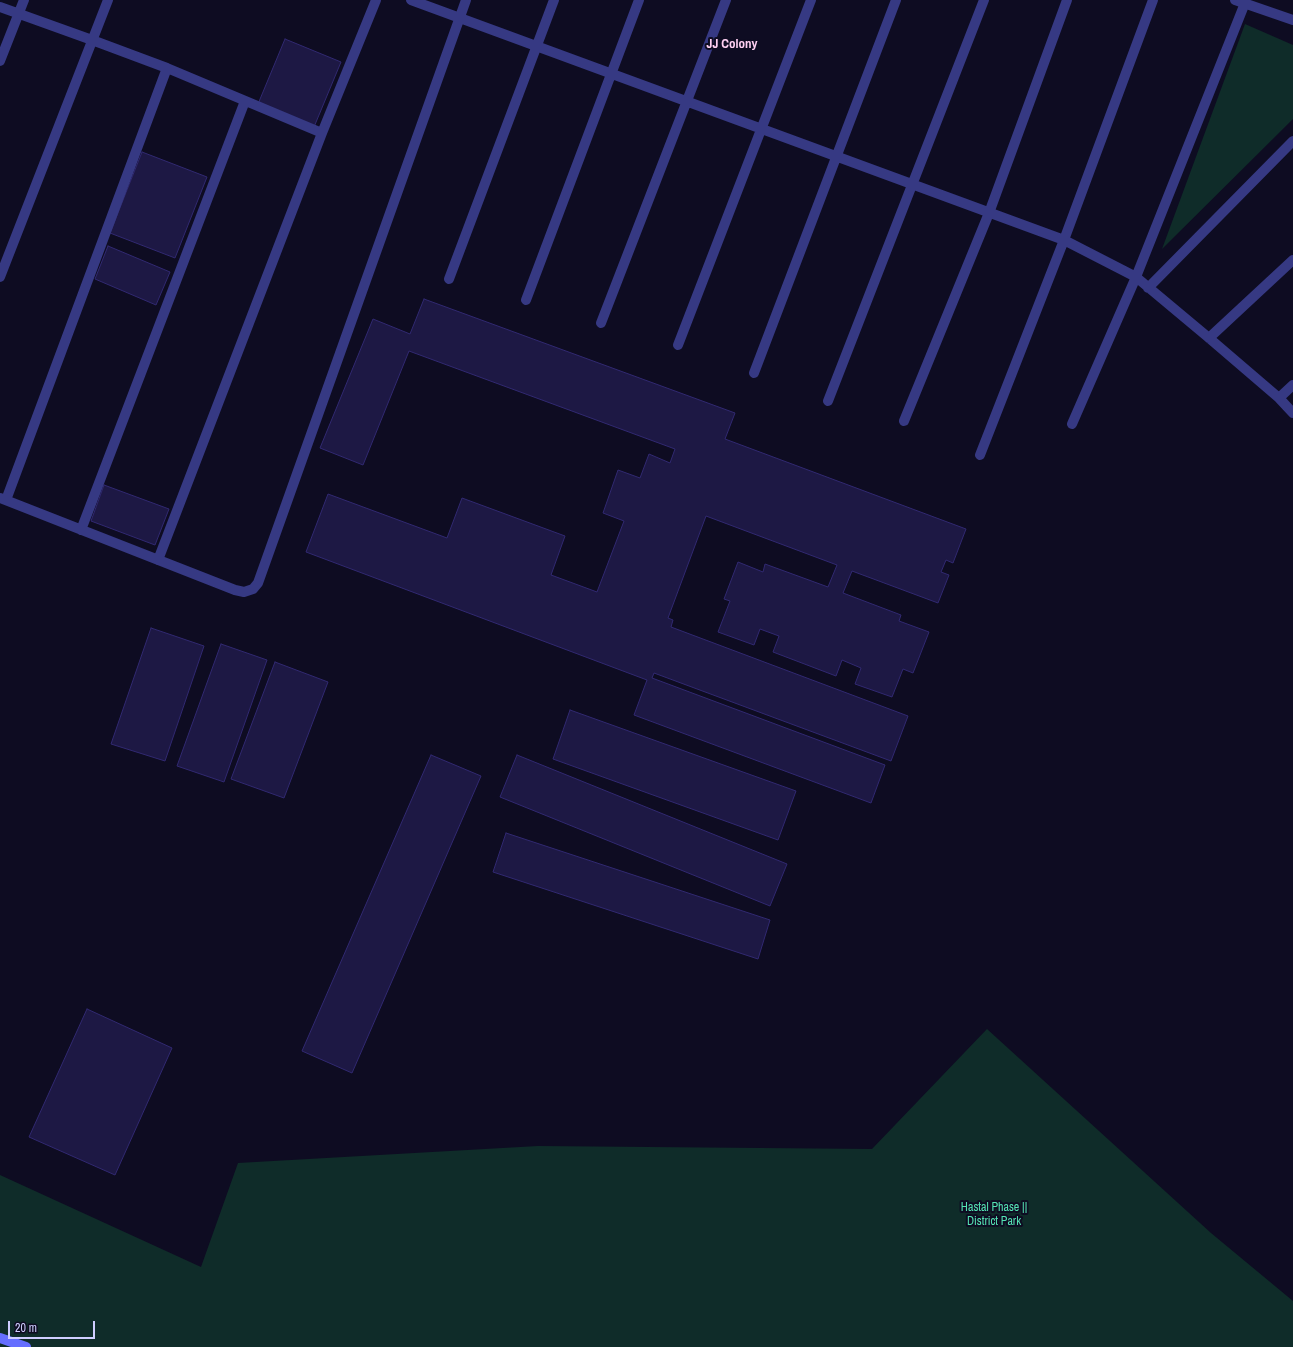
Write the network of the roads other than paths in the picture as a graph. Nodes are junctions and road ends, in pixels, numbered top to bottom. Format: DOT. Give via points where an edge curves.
graph roads {
  1 [pos="24,0"];
  2 [pos="108,0"];
  3 [pos="376,0"];
  4 [pos="411,0"];
  5 [pos="466,0"];
  6 [pos="554,0"];
  7 [pos="639,0"];
  8 [pos="726,0"];
  9 [pos="811,0"];
  10 [pos="896,0"];
  11 [pos="984,0"];
  12 [pos="1067,0"];
  13 [pos="1153,0"];
  14 [pos="1240,2"];
  15 [pos="0,7"];
  16 [pos="19,14"];
  17 [pos="458,18"];
  18 [pos="1293,20"];
  19 [pos="92,40"];
  20 [pos="536,47"];
  21 [pos="0,61"];
  22 [pos="167,68"];
  23 [pos="610,74"];
  24 [pos="245,101"];
  25 [pos="687,102"];
  26 [pos="760,129"];
  27 [pos="322,133"];
  28 [pos="1293,141"];
  29 [pos="836,156"];
  30 [pos="913,185"];
  31 [pos="989,213"];
  32 [pos="1064,240"];
  33 [pos="1293,260"];
  34 [pos="0,277"];
  35 [pos="1136,277"];
  36 [pos="449,279"];
  37 [pos="1148,288"];
  38 [pos="526,300"];
  39 [pos="601,323"];
  40 [pos="1209,338"];
  41 [pos="678,345"];
  42 [pos="754,373"];
  43 [pos="1293,385"];
  44 [pos="1279,398"];
  45 [pos="828,401"];
  46 [pos="1293,413"];
  47 [pos="904,421"];
  48 [pos="1072,424"];
  49 [pos="980,455"];
  50 [pos="3,499"];
  51 [pos="81,530"];
  52 [pos="158,560"];
  53 [pos="0,1338"];
  54 [pos="26,1347"];
  1 -- 16 [label="street"];
  2 -- 19 [label="street"];
  3 -- 27 [label="street"];
  4 -- 17 [label="street"];
  5 -- 17 [label="street"];
  6 -- 20 [label="street"];
  7 -- 23 [label="street"];
  8 -- 25 [label="street"];
  9 -- 26 [label="street"];
  10 -- 29 [label="street"];
  11 -- 30 [label="street"];
  12 -- 31 [label="street"];
  13 -- 32 [label="street"];
  14 -- 18 [label="street"];
  14 -- 35 [label="street"];
  15 -- 16 [label="street"];
  16 -- 19 [label="street"];
  16 -- 21 [label="street"];
  17 -- 20 [label="street"];
  17 -- 52 [label="street" via="258,583 253,589 244,592"];
  19 -- 22 [label="street"];
  19 -- 34 [label="street"];
  20 -- 23 [label="street"];
  20 -- 36 [label="street"];
  22 -- 24 [label="street"];
  22 -- 50 [label="street"];
  23 -- 25 [label="street"];
  23 -- 38 [label="street"];
  24 -- 27 [label="street"];
  24 -- 51 [label="street"];
  25 -- 26 [label="street"];
  25 -- 39 [label="street"];
  26 -- 29 [label="street"];
  26 -- 41 [label="street"];
  27 -- 52 [label="street"];
  28 -- 37 [label="street"];
  29 -- 30 [label="street"];
  29 -- 42 [label="street"];
  30 -- 31 [label="street"];
  30 -- 45 [label="street"];
  31 -- 32 [label="street"];
  31 -- 47 [label="street"];
  32 -- 35 [label="street"];
  32 -- 49 [label="street"];
  33 -- 40 [label="street"];
  35 -- 37 [label="street"];
  35 -- 48 [label="street"];
  37 -- 40 [label="street"];
  40 -- 44 [label="street"];
  43 -- 44 [label="street"];
  44 -- 46 [label="street"];
  50 -- 51 [label="street"];
  51 -- 52 [label="street"];
  53 -- 54 [label="street"];
}
